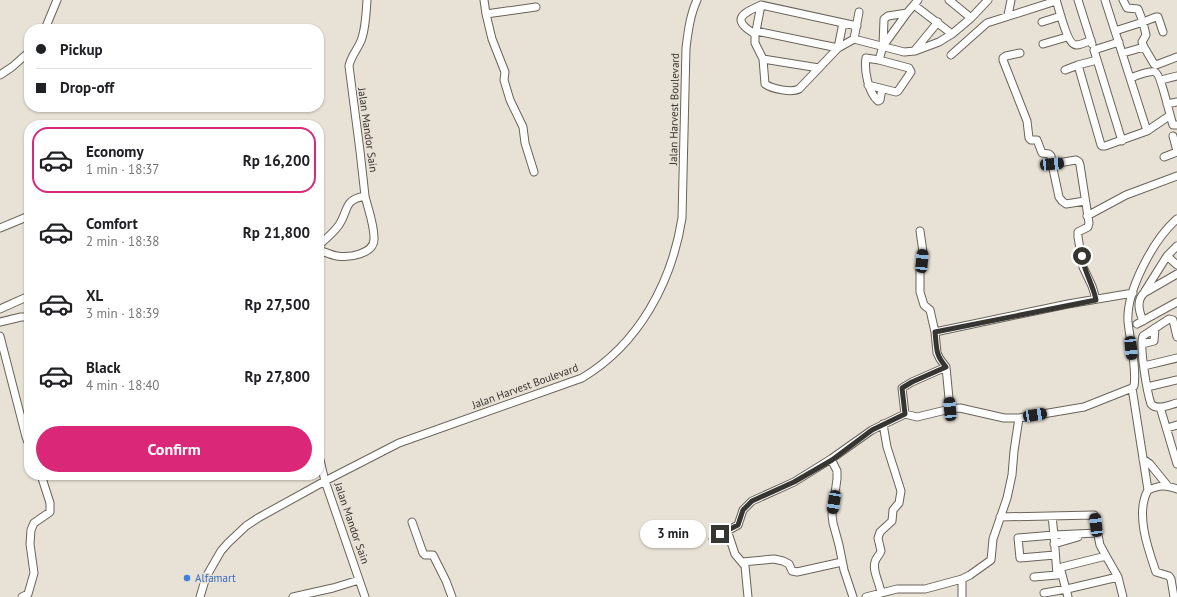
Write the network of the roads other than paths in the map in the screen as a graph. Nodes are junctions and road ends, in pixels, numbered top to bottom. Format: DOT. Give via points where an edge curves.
graph roads {
  1 [pos="57,0"];
  2 [pos="367,0"];
  3 [pos="484,0"];
  4 [pos="697,0"];
  5 [pos="949,0"];
  6 [pos="988,0"];
  7 [pos="1012,0"];
  8 [pos="1056,0"];
  9 [pos="1078,0"];
  10 [pos="1105,0"];
  11 [pos="1123,0"];
  12 [pos="916,3"];
  13 [pos="761,5"];
  14 [pos="536,7"];
  15 [pos="859,12"];
  16 [pos="907,12"];
  17 [pos="486,14"];
  18 [pos="1008,15"];
  19 [pos="1061,16"];
  20 [pos="970,18"];
  21 [pos="843,22"];
  22 [pos="938,22"];
  23 [pos="1042,22"];
  24 [pos="1143,22"];
  25 [pos="47,24"];
  26 [pos="857,26"];
  27 [pos="1115,31"];
  28 [pos="1163,32"];
  29 [pos="756,33"];
  30 [pos="952,34"];
  31 [pos="1067,37"];
  32 [pos="854,39"];
  33 [pos="1091,40"];
  34 [pos="1119,42"];
  35 [pos="1043,44"];
  36 [pos="1144,47"];
  37 [pos="838,48"];
  38 [pos="1094,50"];
  39 [pos="915,51"];
  40 [pos="881,53"];
  41 [pos="1020,53"];
  42 [pos="1122,53"];
  43 [pos="951,55"];
  44 [pos="24,57"];
  45 [pos="1177,57"];
  46 [pos="764,59"];
  47 [pos="1097,60"];
  48 [pos="1078,66"];
  49 [pos="819,68"];
  50 [pos="1065,70"];
  51 [pos="0,75"];
  52 [pos="1177,76"];
  53 [pos="1131,78"];
  54 [pos="1160,80"];
  55 [pos="868,85"];
  56 [pos="882,89"];
  57 [pos="1177,102"];
  58 [pos="1167,104"];
  59 [pos="1169,116"];
  60 [pos="1177,125"];
  61 [pos="1147,131"];
  62 [pos="1173,136"];
  63 [pos="1122,141"];
  64 [pos="1177,152"];
  65 [pos="1164,158"];
  66 [pos="1052,164"];
  67 [pos="534,172"];
  68 [pos="1177,176"];
  69 [pos="365,196"];
  70 [pos="1085,201"];
  71 [pos="1087,216"];
  72 [pos="24,218"];
  73 [pos="1177,219"];
  74 [pos="0,228"];
  75 [pos="920,231"];
  76 [pos="324,241"];
  77 [pos="1177,246"];
  78 [pos="324,252"];
  79 [pos="1167,256"];
  80 [pos="1177,265"];
  81 [pos="1177,274"];
  82 [pos="1132,293"];
  83 [pos="1144,293"];
  84 [pos="24,298"];
  85 [pos="1096,300"];
  86 [pos="1177,302"];
  87 [pos="0,309"];
  88 [pos="24,317"];
  89 [pos="0,322"];
  90 [pos="935,332"];
  91 [pos="0,336"];
  92 [pos="1177,337"];
  93 [pos="1177,358"];
  94 [pos="1144,366"];
  95 [pos="946,367"];
  96 [pos="1177,380"];
  97 [pos="1148,387"];
  98 [pos="1132,388"];
  99 [pos="1177,403"];
  100 [pos="1160,407"];
  101 [pos="950,409"];
  102 [pos="905,414"];
  103 [pos="1020,418"];
  104 [pos="883,424"];
  105 [pos="1177,425"];
  106 [pos="1167,428"];
  107 [pos="24,429"];
  108 [pos="1143,459"];
  109 [pos="832,460"];
  110 [pos="1177,464"];
  111 [pos="324,477"];
  112 [pos="43,480"];
  113 [pos="325,481"];
  114 [pos="1167,485"];
  115 [pos="1177,489"];
  116 [pos="1148,490"];
  117 [pos="1052,516"];
  118 [pos="1000,517"];
  119 [pos="412,522"];
  120 [pos="727,530"];
  121 [pos="1088,533"];
  122 [pos="1098,533"];
  123 [pos="1054,535"];
  124 [pos="713,539"];
  125 [pos="1054,544"];
  126 [pos="1055,556"];
  127 [pos="1106,556"];
  128 [pos="742,562"];
  129 [pos="842,562"];
  130 [pos="1034,577"];
  131 [pos="1118,577"];
  132 [pos="962,579"];
  133 [pos="359,580"];
  134 [pos="881,593"];
  135 [pos="1044,593"];
  136 [pos="1068,593"];
  137 [pos="22,597"];
  138 [pos="200,597"];
  139 [pos="293,597"];
  140 [pos="365,597"];
  141 [pos="452,597"];
  142 [pos="748,597"];
  143 [pos="853,597"];
  144 [pos="866,597"];
  145 [pos="962,597"];
  146 [pos="1123,597"];
  147 [pos="1174,597"];
  1 -- 25 [label="street"];
  2 -- 69 [label="street, Jalan Mandor Sain" via="362,39 349,66"];
  3 -- 17 [label="street"];
  4 -- 113 [label="street, Jalan Harvest Boulevard" via="688,27 686,48 682,218 679,239 659,292 639,325 616,352 582,378 399,443"];
  5 -- 20 [label="street"];
  6 -- 20 [label="street"];
  7 -- 18 [label="street"];
  8 -- 18 [label="street"];
  8 -- 19 [label="street"];
  9 -- 33 [label="street"];
  10 -- 27 [label="street"];
  11 -- 24 [label="street" via="1127,8 1138,9"];
  12 -- 16 [label="street"];
  12 -- 22 [label="street"];
  13 -- 21 [label="street"];
  13 -- 29 [label="street"];
  13 -- 29 [label="street" via="741,18 741,22 748,30"];
  14 -- 17 [label="street"];
  15 -- 26 [label="street"];
  16 -- 40 [label="street"];
  16 -- 40 [label="street" via="884,19"];
  17 -- 67 [label="street" via="492,39 505,72 504,80 510,100 523,127"];
  18 -- 43 [label="street" via="983,26"];
  19 -- 23 [label="street"];
  19 -- 31 [label="street"];
  20 -- 30 [label="street"];
  21 -- 26 [label="street"];
  21 -- 37 [label="street"];
  22 -- 30 [label="street"];
  22 -- 39 [label="street"];
  24 -- 27 [label="street"];
  24 -- 28 [label="street" via="1158,17"];
  24 -- 36 [label="street" via="1146,35 1142,42"];
  26 -- 32 [label="street"];
  27 -- 34 [label="street"];
  29 -- 37 [label="street"];
  29 -- 46 [label="street" via="755,43"];
  30 -- 39 [label="street"];
  31 -- 33 [label="street" via="1076,45"];
  31 -- 35 [label="street"];
  32 -- 37 [label="street"];
  32 -- 40 [label="street"];
  33 -- 38 [label="street"];
  34 -- 38 [label="street"];
  34 -- 42 [label="street"];
  36 -- 42 [label="street"];
  36 -- 45 [label="street" via="1155,65"];
  37 -- 49 [label="street"];
  38 -- 47 [label="street"];
  39 -- 40 [label="street"];
  40 -- 55 [label="street" via="866,59"];
  40 -- 56 [label="street" via="910,70 897,91"];
  41 -- 66 [label="street" via="1006,56 1003,60 1026,121 1029,138 1037,140 1042,153 1052,156"];
  42 -- 53 [label="street"];
  44 -- 51 [label="street"];
  46 -- 49 [label="street"];
  46 -- 49 [label="street" via="764,82 767,86 794,91 800,89"];
  47 -- 48 [label="street"];
  47 -- 63 [label="street"];
  48 -- 50 [label="street"];
  48 -- 63 [label="street" via="1101,145"];
  52 -- 54 [label="street"];
  53 -- 54 [label="street" via="1154,71"];
  53 -- 61 [label="street"];
  54 -- 58 [label="street"];
  55 -- 56 [label="street"];
  55 -- 56 [label="street" via="878,101"];
  57 -- 58 [label="street"];
  58 -- 59 [label="street"];
  59 -- 60 [label="street" via="1173,125"];
  59 -- 61 [label="street"];
  61 -- 63 [label="street"];
  62 -- 64 [label="street"];
  64 -- 65 [label="street"];
  66 -- 70 [label="street" via="1062,201 1066,204"];
  66 -- 70 [label="street" via="1076,160 1079,162"];
  68 -- 71 [label="street" via="1126,195"];
  69 -- 76 [label="street" via="348,204 340,224"];
  69 -- 78 [label="street, Jalan Mandor Sain" via="374,239 372,248 366,252 337,256"];
  70 -- 71 [label="street"];
  71 -- 85 [label="street" via="1089,225 1078,232 1078,237 1083,267"];
  72 -- 74 [label="street"];
  73 -- 82 [label="street" via="1154,246"];
  75 -- 90 [label="street" via="923,252 920,292 924,305 930,310"];
  77 -- 79 [label="street"];
  79 -- 80 [label="street"];
  79 -- 83 [label="street"];
  81 -- 83 [label="street"];
  82 -- 85 [label="street"];
  82 -- 98 [label="street" via="1128,313 1134,382"];
  83 -- 86 [label="street" via="1138,301 1140,322"];
  84 -- 87 [label="street"];
  85 -- 90 [label="street"];
  88 -- 89 [label="street"];
  90 -- 95 [label="street" via="937,353"];
  91 -- 107 [label="street"];
  92 -- 94 [label="street" via="1170,319 1155,328 1154,341 1142,344"];
  93 -- 94 [label="street"];
  94 -- 97 [label="street"];
  95 -- 101 [label="street"];
  95 -- 102 [label="street" via="902,388"];
  96 -- 97 [label="street"];
  97 -- 100 [label="street" via="1151,404"];
  98 -- 103 [label="street" via="1084,406"];
  98 -- 108 [label="street"];
  99 -- 100 [label="street"];
  100 -- 106 [label="street"];
  101 -- 102 [label="street" via="917,417"];
  101 -- 103 [label="street" via="960,408 1004,418"];
  102 -- 104 [label="street"];
  103 -- 118 [label="street" via="1012,475"];
  104 -- 109 [label="street"];
  104 -- 134 [label="street" via="887,447 901,491 899,503 893,510 892,521 880,532 878,538 881,551 874,565"];
  105 -- 106 [label="street"];
  106 -- 110 [label="street"];
  108 -- 114 [label="street"];
  108 -- 116 [label="street"];
  109 -- 120 [label="street" via="794,482 752,501 743,510 738,525"];
  109 -- 129 [label="street" via="837,471 832,515"];
  111 -- 113 [label="street, Jalan Mandor Sain"];
  112 -- 137 [label="street" via="50,503 50,512 32,526 30,544 34,573 27,596"];
  113 -- 133 [label="street, Jalan Mandor Sain"];
  113 -- 138 [label="street, Jalan Harvest Boulevard" via="258,518 236,535 211,567"];
  114 -- 115 [label="street"];
  114 -- 116 [label="street"];
  116 -- 147 [label="street" via="1143,504 1147,542 1156,572 1169,576"];
  117 -- 118 [label="street"];
  117 -- 122 [label="street" via="1094,515"];
  117 -- 123 [label="street"];
  118 -- 132 [label="street" via="991,560"];
  119 -- 141 [label="street" via="423,553 433,555"];
  120 -- 124 [label="street"];
  120 -- 128 [label="street" via="735,554"];
  121 -- 122 [label="street"];
  121 -- 123 [label="street"];
  121 -- 125 [label="street"];
  122 -- 127 [label="street" via="1100,545"];
  123 -- 125 [label="street"];
  123 -- 126 [label="street" via="1018,538 1020,558"];
  125 -- 126 [label="street"];
  126 -- 130 [label="street" via="1057,575"];
  127 -- 131 [label="street"];
  127 -- 136 [label="street" via="1062,567"];
  128 -- 129 [label="street" via="777,559 789,564 792,571 797,572"];
  128 -- 142 [label="street"];
  129 -- 143 [label="street"];
  131 -- 136 [label="street"];
  131 -- 146 [label="street"];
  132 -- 134 [label="street" via="925,589 897,589"];
  132 -- 145 [label="street"];
  133 -- 139 [label="street"];
  133 -- 140 [label="street, Jalan Mandor Sain"];
  134 -- 144 [label="street"];
  135 -- 136 [label="street"];
}
